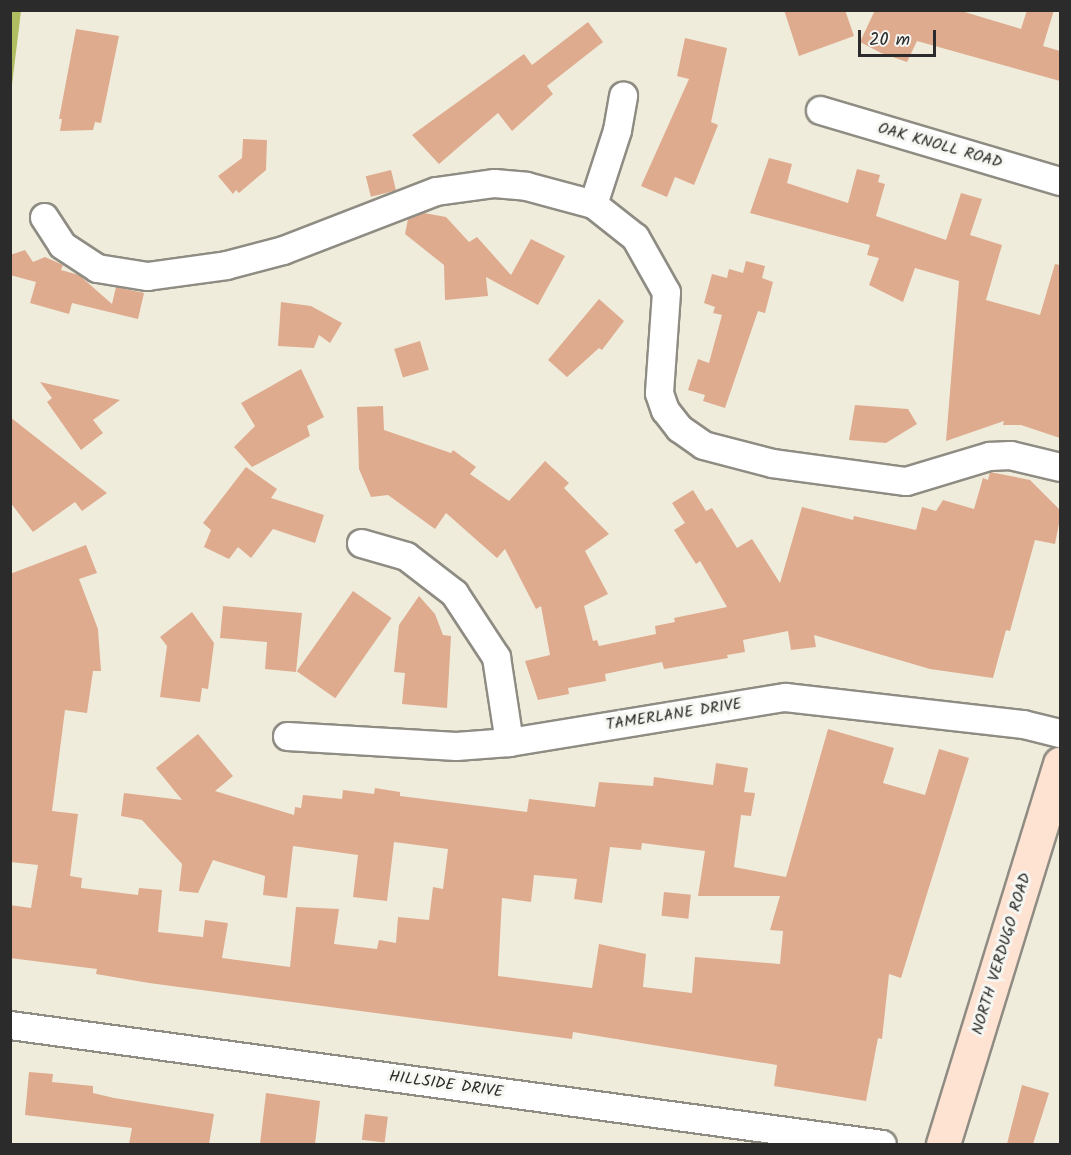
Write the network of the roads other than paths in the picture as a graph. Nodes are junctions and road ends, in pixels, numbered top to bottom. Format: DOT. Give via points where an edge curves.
graph roads {
  1 [pos="623,96"];
  2 [pos="820,110"];
  3 [pos="1060,181"];
  4 [pos="593,204"];
  5 [pos="44,217"];
  6 [pos="1060,467"];
  7 [pos="361,543"];
  8 [pos="1060,733"];
  9 [pos="287,736"];
  10 [pos="509,742"];
  11 [pos="1060,764"];
  12 [pos="10,1024"];
  13 [pos="882,1144"];
  14 [pos="943,1144"];
  1 -- 4 [label="street" via="617,130"];
  2 -- 3 [label="street, OAK KNOLL ROAD"];
  4 -- 5 [label="street" via="504,184 436,191 283,250 226,265 147,276 98,268 62,244"];
  4 -- 6 [label="street" via="635,237 656,268 666,292 667,317 659,393 665,410 679,428 703,445 772,463 906,481 989,456 1010,455"];
  7 -- 10 [label="street" via="406,556 454,592 496,657"];
  8 -- 10 [label="street, TAMERLANE DRIVE" via="1023,724 784,697"];
  9 -- 10 [label="street, TAMERLANE DRIVE" via="456,746"];
  11 -- 14 [label="main road, NORTH VERDUGO ROAD"];
  12 -- 13 [label="street, HILLSIDE DRIVE"];
}
